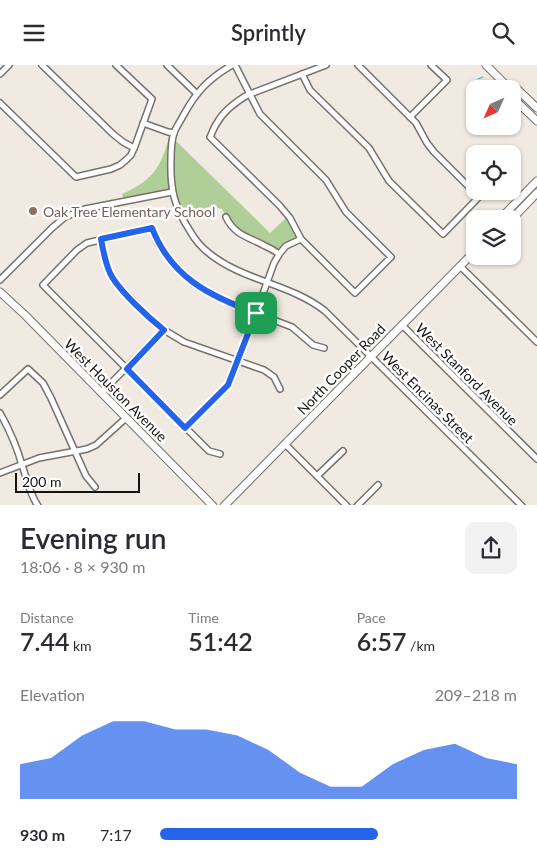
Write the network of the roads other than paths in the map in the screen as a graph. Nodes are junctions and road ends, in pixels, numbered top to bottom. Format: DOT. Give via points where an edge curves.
graph roads {
  1 [pos="9,65"];
  2 [pos="42,65"];
  3 [pos="116,65"];
  4 [pos="167,65"];
  5 [pos="233,65"];
  6 [pos="326,65"];
  7 [pos="358,65"];
  8 [pos="431,65"];
  9 [pos="486,65"];
  10 [pos="302,74"];
  11 [pos="0,75"];
  12 [pos="501,80"];
  13 [pos="196,93"];
  14 [pos="521,93"];
  15 [pos="249,94"];
  16 [pos="0,103"];
  17 [pos="521,106"];
  18 [pos="537,108"];
  19 [pos="410,117"];
  20 [pos="537,121"];
  21 [pos="143,123"];
  22 [pos="174,133"];
  23 [pos="134,148"];
  24 [pos="537,181"];
  25 [pos="172,192"];
  26 [pos="537,193"];
  27 [pos="509,210"];
  28 [pos="521,210"];
  29 [pos="226,217"];
  30 [pos="101,239"];
  31 [pos="301,239"];
  32 [pos="279,254"];
  33 [pos="466,260"];
  34 [pos="460,266"];
  35 [pos="0,280"];
  36 [pos="267,282"];
  37 [pos="0,292"];
  38 [pos="256,313"];
  39 [pos="402,325"];
  40 [pos="164,330"];
  41 [pos="537,342"];
  42 [pos="324,348"];
  43 [pos="371,357"];
  44 [pos="238,361"];
  45 [pos="127,369"];
  46 [pos="280,389"];
  47 [pos="101,393"];
  48 [pos="0,395"];
  49 [pos="0,413"];
  50 [pos="126,418"];
  51 [pos="185,428"];
  52 [pos="285,444"];
  53 [pos="343,451"];
  54 [pos="75,452"];
  55 [pos="220,454"];
  56 [pos="537,459"];
  57 [pos="22,464"];
  58 [pos="0,473"];
  59 [pos="317,476"];
  60 [pos="378,485"];
  61 [pos="95,487"];
  62 [pos="38,505"];
  63 [pos="213,505"];
  64 [pos="224,505"];
  65 [pos="347,505"];
  66 [pos="357,505"];
  67 [pos="522,505"];
  1 -- 11 [label="street"];
  2 -- 23 [label="street" via="113,134"];
  3 -- 21 [label="street" via="152,99"];
  4 -- 13 [label="street"];
  5 -- 13 [label="street, West Encinas Street"];
  5 -- 15 [label="street"];
  6 -- 10 [label="street"];
  7 -- 19 [label="street"];
  8 -- 19 [label="street" via="447,80"];
  9 -- 12 [label="main road"];
  10 -- 15 [label="street"];
  10 -- 19 [label="street" via="310,89 369,148 389,181 443,234 479,197 434,152"];
  13 -- 22 [label="street, West Encinas Street"];
  14 -- 18 [label="main road"];
  15 -- 31 [label="street" via="238,100 216,123 210,137 280,206"];
  15 -- 31 [label="street" via="260,114 326,180 346,213 391,257 355,293"];
  16 -- 23 [label="street" via="76,177 120,165"];
  17 -- 20 [label="main road"];
  21 -- 22 [label="street"];
  21 -- 23 [label="street"];
  22 -- 25 [label="street, West Encinas Street"];
  24 -- 27 [label="main road"];
  25 -- 35 [label="street" via="85,209 65,217"];
  25 -- 36 [label="street, West Encinas Street" via="184,223 208,253 239,272"];
  26 -- 28 [label="main road"];
  29 -- 32 [label="street" via="243,236"];
  30 -- 38 [label="street" via="152,228 167,257 194,284"];
  30 -- 40 [label="street" via="108,268 118,285"];
  30 -- 45 [label="street" via="77,250 43,285"];
  31 -- 32 [label="street" via="286,246"];
  32 -- 36 [label="street"];
  33 -- 34 [label="main road, North Cooper Road"];
  34 -- 39 [label="main road, North Cooper Road"];
  34 -- 41 [label="street"];
  36 -- 38 [label="street"];
  36 -- 43 [label="street, West Encinas Street" via="318,305"];
  37 -- 47 [label="main road, West Houston Avenue"];
  38 -- 42 [label="street" via="292,327 313,345"];
  38 -- 44 [label="street"];
  39 -- 43 [label="main road, North Cooper Road"];
  39 -- 56 [label="street, West Stanford Avenue"];
  40 -- 44 [label="street" via="184,342"];
  40 -- 45 [label="street"];
  43 -- 52 [label="main road, North Cooper Road"];
  43 -- 67 [label="street, West Encinas Street"];
  44 -- 46 [label="street" via="264,370 274,377"];
  44 -- 51 [label="street" via="228,385"];
  45 -- 47 [label="street"];
  45 -- 51 [label="street"];
  47 -- 50 [label="main road, West Houston Avenue"];
  48 -- 54 [label="street" via="28,369 43,383"];
  49 -- 57 [label="street"];
  50 -- 54 [label="street" via="96,445"];
  50 -- 63 [label="main road, West Houston Avenue"];
  51 -- 55 [label="street" via="209,451"];
  52 -- 59 [label="street"];
  52 -- 64 [label="main road, North Cooper Road"];
  53 -- 59 [label="street"];
  54 -- 57 [label="street"];
  54 -- 61 [label="street"];
  57 -- 58 [label="street"];
  57 -- 62 [label="street" via="28,487"];
  59 -- 65 [label="street"];
  60 -- 66 [label="street"];
}
